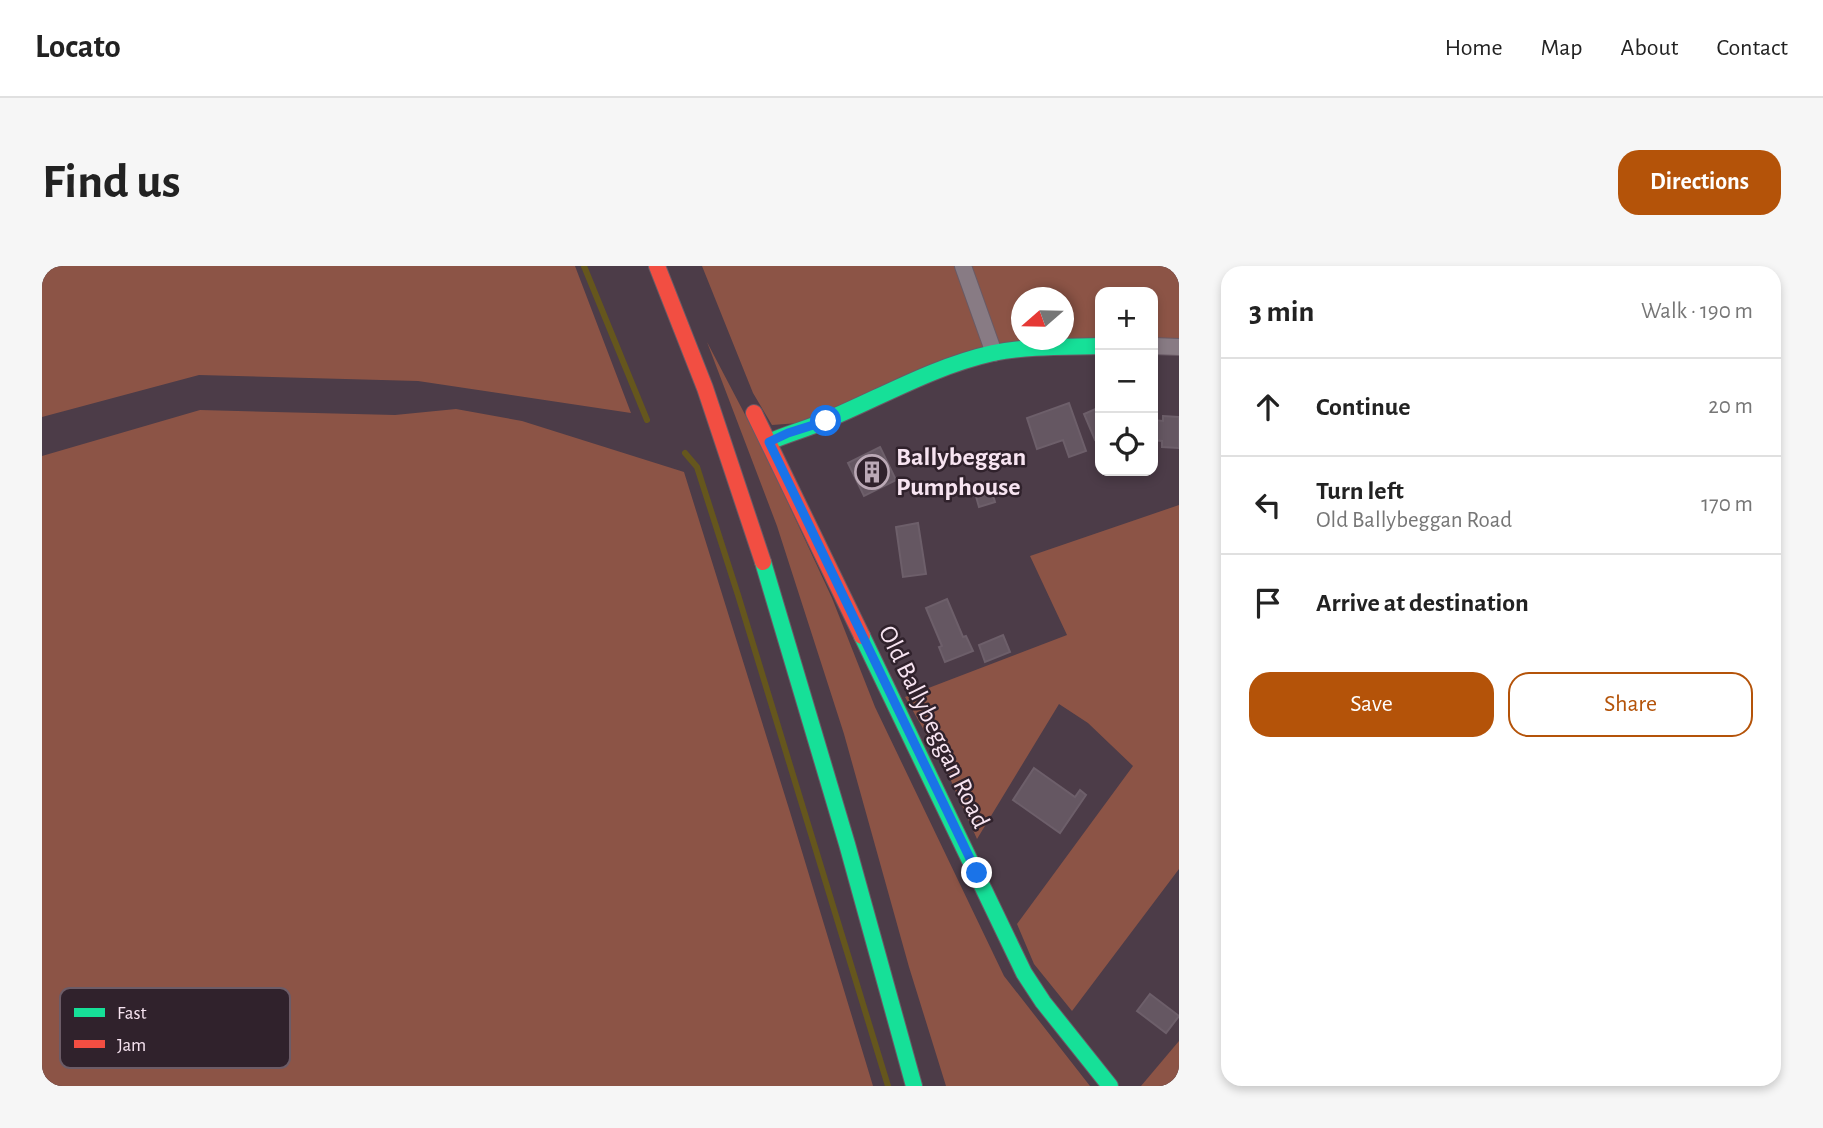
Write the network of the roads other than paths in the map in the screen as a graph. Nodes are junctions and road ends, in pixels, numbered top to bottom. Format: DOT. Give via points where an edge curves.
graph roads {
  1 [pos="657,266"];
  2 [pos="963,266"];
  3 [pos="1095,346"];
  4 [pos="1158,346"];
  5 [pos="1179,347"];
  6 [pos="994,353"];
  7 [pos="754,414"];
  8 [pos="769,442"];
  9 [pos="914,1086"];
  10 [pos="1110,1086"];
  1 -- 9 [label="street" via="682,323 748,513"];
  2 -- 6 [label="street"];
  3 -- 6 [label="street"];
  4 -- 5 [label="street"];
  6 -- 8 [label="street" via="933,371"];
  7 -- 8 [label="street, Old Ballybeggan Road"];
  8 -- 10 [label="street, Old Ballybeggan Road" via="1024,973"];
}
